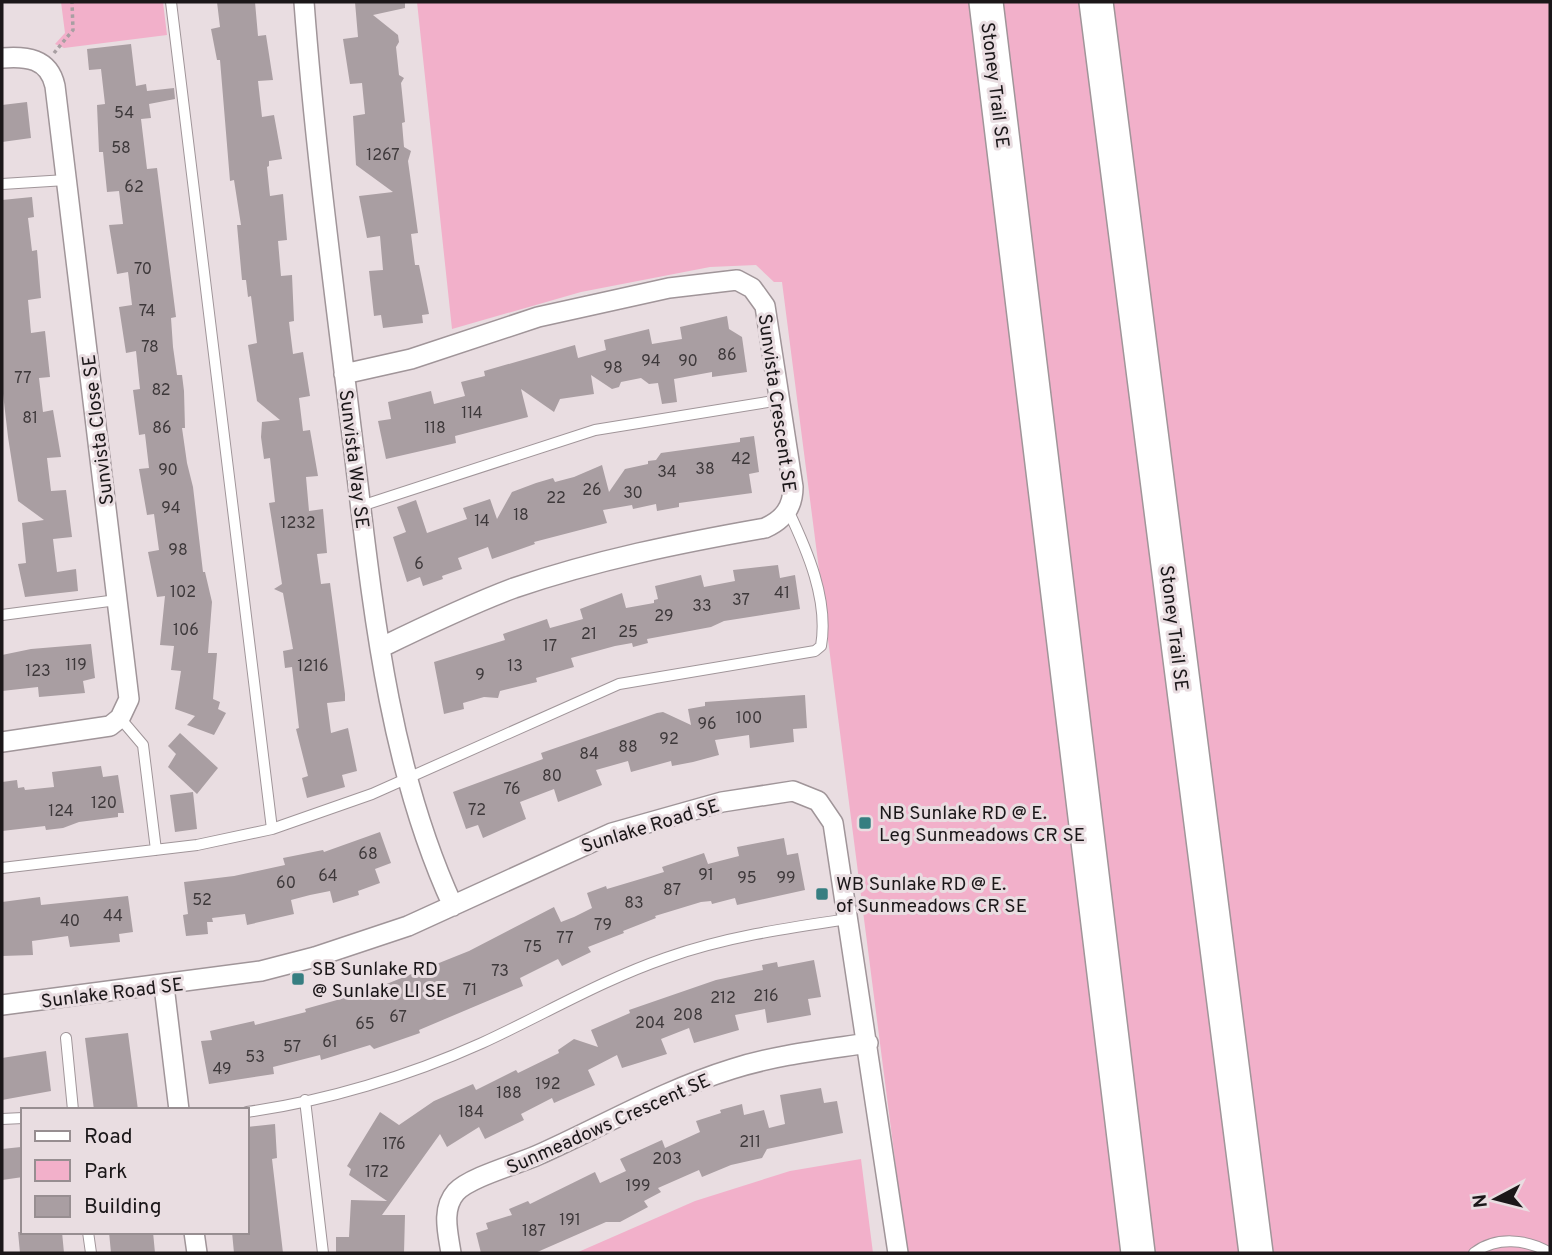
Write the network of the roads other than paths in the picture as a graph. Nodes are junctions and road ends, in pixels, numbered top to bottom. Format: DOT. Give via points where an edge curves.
graph roads {
  1 [pos="171,2"];
  2 [pos="303,2"];
  3 [pos="971,2"];
  4 [pos="986,2"];
  5 [pos="1096,2"];
  6 [pos="1117,2"];
  7 [pos="2,58"];
  8 [pos="66,180"];
  9 [pos="2,184"];
  10 [pos="1133,305"];
  11 [pos="344,374"];
  12 [pos="780,400"];
  13 [pos="1042,458"];
  14 [pos="361,506"];
  15 [pos="788,510"];
  16 [pos="117,600"];
  17 [pos="2,615"];
  18 [pos="382,647"];
  19 [pos="120,718"];
  20 [pos="2,741"];
  21 [pos="406,778"];
  22 [pos="272,829"];
  23 [pos="156,850"];
  24 [pos="2,868"];
  25 [pos="453,906"];
  26 [pos="849,919"];
  27 [pos="164,986"];
  28 [pos="2,1005"];
  29 [pos="66,1038"];
  30 [pos="868,1043"];
  31 [pos="305,1100"];
  32 [pos="73,1108"];
  33 [pos="179,1108"];
  34 [pos="248,1112"];
  35 [pos="21,1118"];
  36 [pos="2,1119"];
  37 [pos="88,1234"];
  38 [pos="194,1234"];
  39 [pos="91,1253"];
  40 [pos="197,1253"];
  41 [pos="323,1253"];
  42 [pos="451,1253"];
  43 [pos="898,1253"];
  44 [pos="1138,1253"];
  45 [pos="1256,1253"];
  46 [pos="1474,1253"];
  47 [pos="1550,1253"];
  1 -- 22 [label="lane"];
  2 -- 11 [label="street, Sunvista Way SE"];
  3 -- 13 [label="highway"];
  4 -- 13 [label="highway, Stoney Trail SE"];
  5 -- 10 [label="highway, Stoney Trail SE"];
  6 -- 10 [label="highway"];
  7 -- 8 [label="street, Sunvista Close SE" via="29,57 43,64 55,86"];
  8 -- 9 [label="lane"];
  8 -- 16 [label="street, Sunvista Close SE"];
  10 -- 45 [label="highway, Stoney Trail SE"];
  11 -- 12 [label="street, Sunvista Crescent SE" via="401,362 580,307 669,288 737,280 752,288 765,306"];
  11 -- 14 [label="street, Sunvista Way SE"];
  12 -- 14 [label="lane" via="595,429"];
  12 -- 15 [label="street, Sunvista Crescent SE" via="793,487"];
  13 -- 44 [label="highway, Stoney Trail SE"];
  14 -- 18 [label="street, Sunvista Way SE"];
  15 -- 18 [label="street, Sunvista Crescent SE" via="765,528 607,560 514,589"];
  15 -- 21 [label="lane" via="816,586 824,632 815,651 619,684"];
  16 -- 17 [label="lane"];
  16 -- 19 [label="street, Sunvista Close SE" via="129,699"];
  18 -- 21 [label="street, Sunvista Way SE"];
  19 -- 20 [label="street" via="101,730"];
  19 -- 23 [label="lane" via="143,745"];
  21 -- 22 [label="lane"];
  21 -- 25 [label="street, Sunvista Way SE" via="423,835"];
  22 -- 23 [label="lane"];
  23 -- 24 [label="lane"];
  25 -- 26 [label="street, Sunlake Road SE" via="612,833 722,802 793,791 818,802 833,823"];
  25 -- 27 [label="street, Sunlake Road SE" via="315,957 261,971"];
  26 -- 30 [label="street, Sunlake Road SE"];
  26 -- 31 [label="lane" via="770,930 666,957 479,1044 377,1082"];
  27 -- 28 [label="street, Sunlake Road SE"];
  27 -- 33 [label="street"];
  29 -- 32 [label="lane"];
  30 -- 42 [label="street, Sunmeadows Crescent SE" via="767,1060 696,1082 462,1187 447,1211"];
  30 -- 43 [label="street, Sunlake Road SE"];
  31 -- 34 [label="lane"];
  31 -- 41 [label="lane"];
  35 -- 36 [label="lane"];
  37 -- 39 [label="lane"];
  38 -- 40 [label="street"];
  46 -- 47 [label="lane" via="1490,1244 1514,1241"];
}
